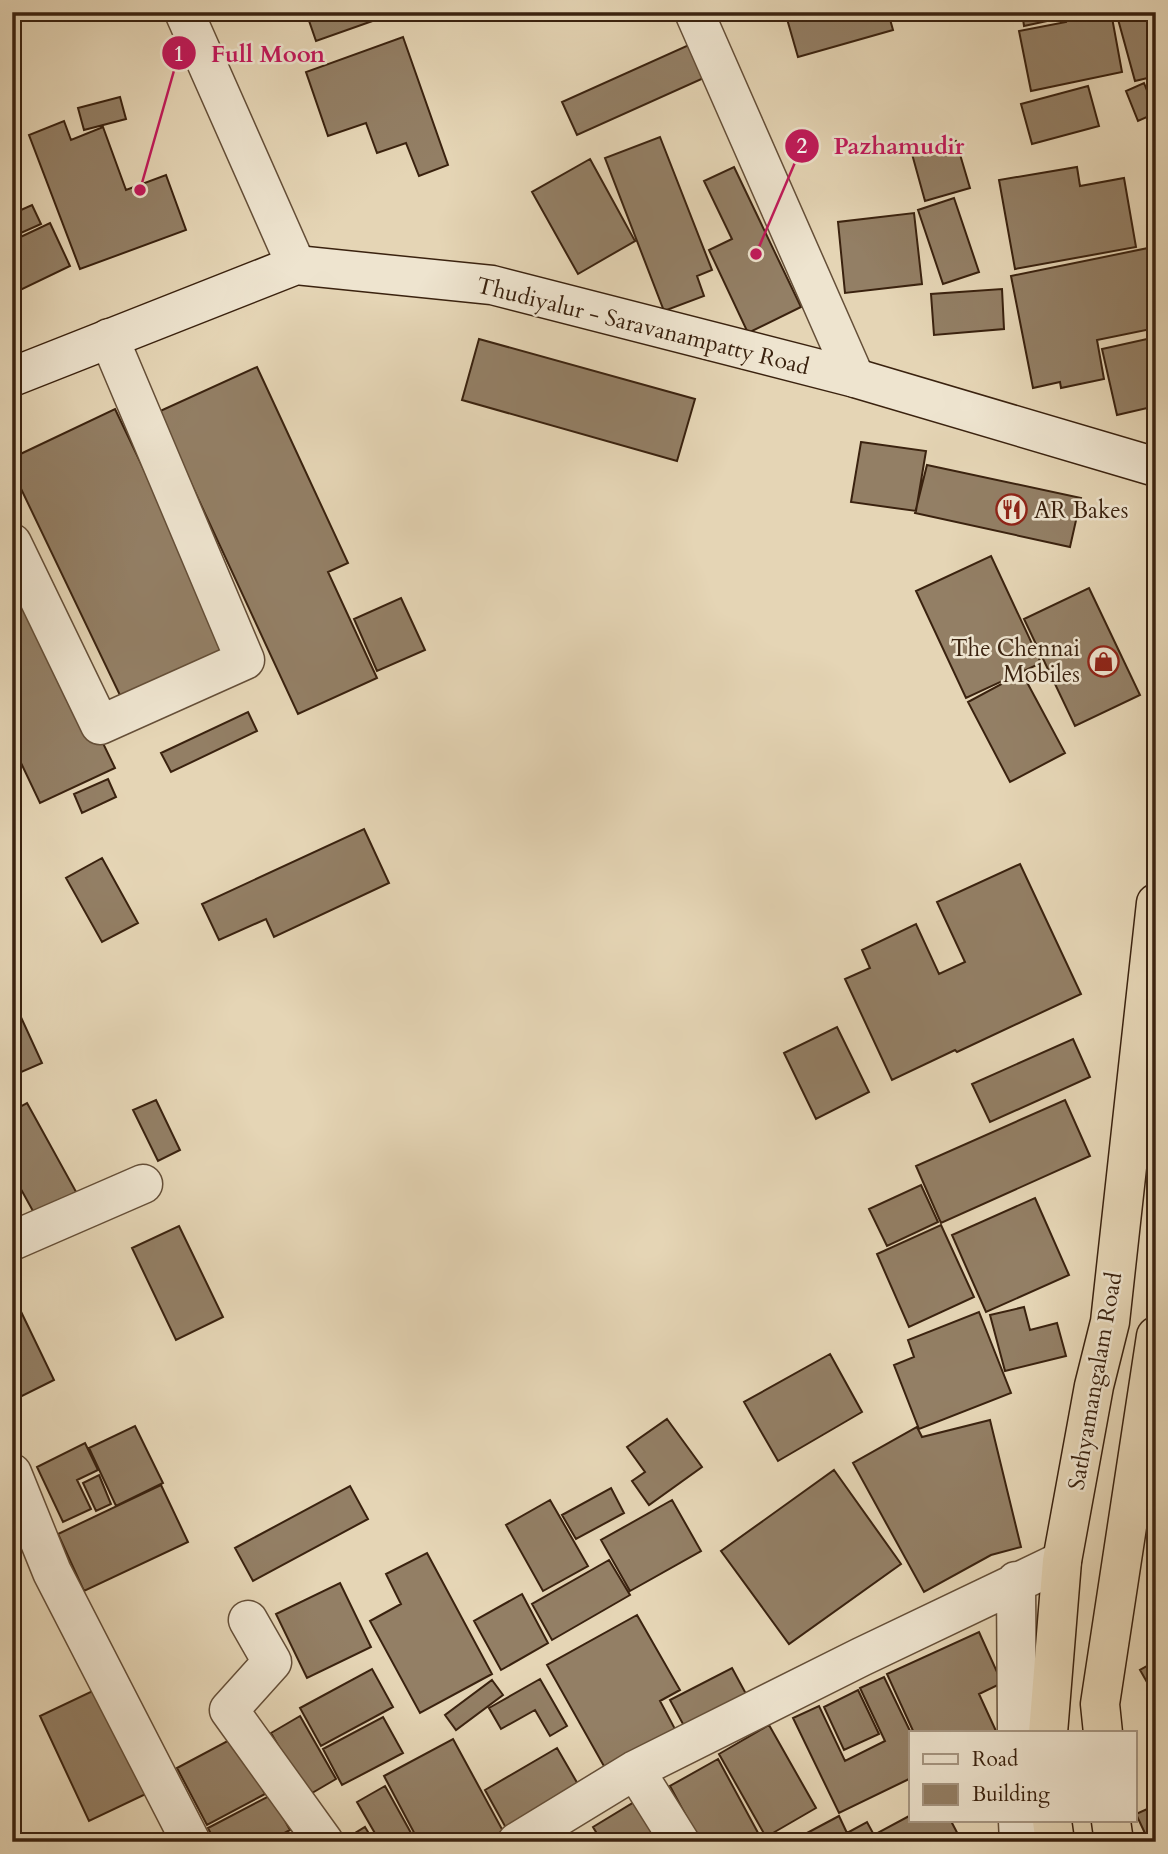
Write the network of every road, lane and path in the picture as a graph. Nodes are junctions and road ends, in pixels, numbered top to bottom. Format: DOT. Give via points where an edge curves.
graph roads {
  1 [pos="184,12"];
  2 [pos="694,12"];
  3 [pos="296,265"];
  4 [pos="109,338"];
  5 [pos="12,377"];
  6 [pos="855,378"];
  7 [pos="1156,467"];
  8 [pos="12,542"];
  9 [pos="1156,903"];
  10 [pos="143,1184"];
  11 [pos="12,1241"];
  12 [pos="1156,1336"];
  13 [pos="12,1473"];
  14 [pos="1062,1561"];
  15 [pos="1016,1581"];
  16 [pos="248,1620"];
  17 [pos="1017,1731"];
  18 [pos="1048,1731"];
  19 [pos="1103,1731"];
  20 [pos="635,1770"];
  21 [pos="1018,1822"];
  22 [pos="1052,1822"];
  23 [pos="1111,1822"];
  24 [pos="191,1842"];
  25 [pos="324,1842"];
  26 [pos="517,1842"];
  27 [pos="680,1842"];
  28 [pos="1019,1842"];
  29 [pos="1055,1842"];
  30 [pos="1114,1842"];
  1 -- 3 [label="street"];
  2 -- 6 [label="street"];
  3 -- 4 [label="street, Thudiyalur - Saravanampatty Road"];
  3 -- 6 [label="street, Thudiyalur - Saravanampatty Road" via="492,285"];
  4 -- 5 [label="street, Thudiyalur - Saravanampatty Road"];
  4 -- 8 [label="street" via="245,660 100,725"];
  6 -- 7 [label="street, Thudiyalur - Saravanampatty Road"];
  9 -- 14 [label="highway, Sathyamangalam Road" via="1110,1322"];
  10 -- 11 [label="street"];
  12 -- 19 [label="highway" via="1100,1704"];
  13 -- 24 [label="street" via="52,1572"];
  14 -- 15 [label="street"];
  14 -- 18 [label="highway, Sathyamangalam Road"];
  15 -- 17 [label="street"];
  15 -- 20 [label="street"];
  16 -- 25 [label="street" via="272,1662 229,1710"];
  20 -- 26 [label="street"];
  20 -- 27 [label="street"];
  21 -- 28 [label="street"];
  22 -- 29 [label="highway"];
  23 -- 30 [label="highway"];
}
